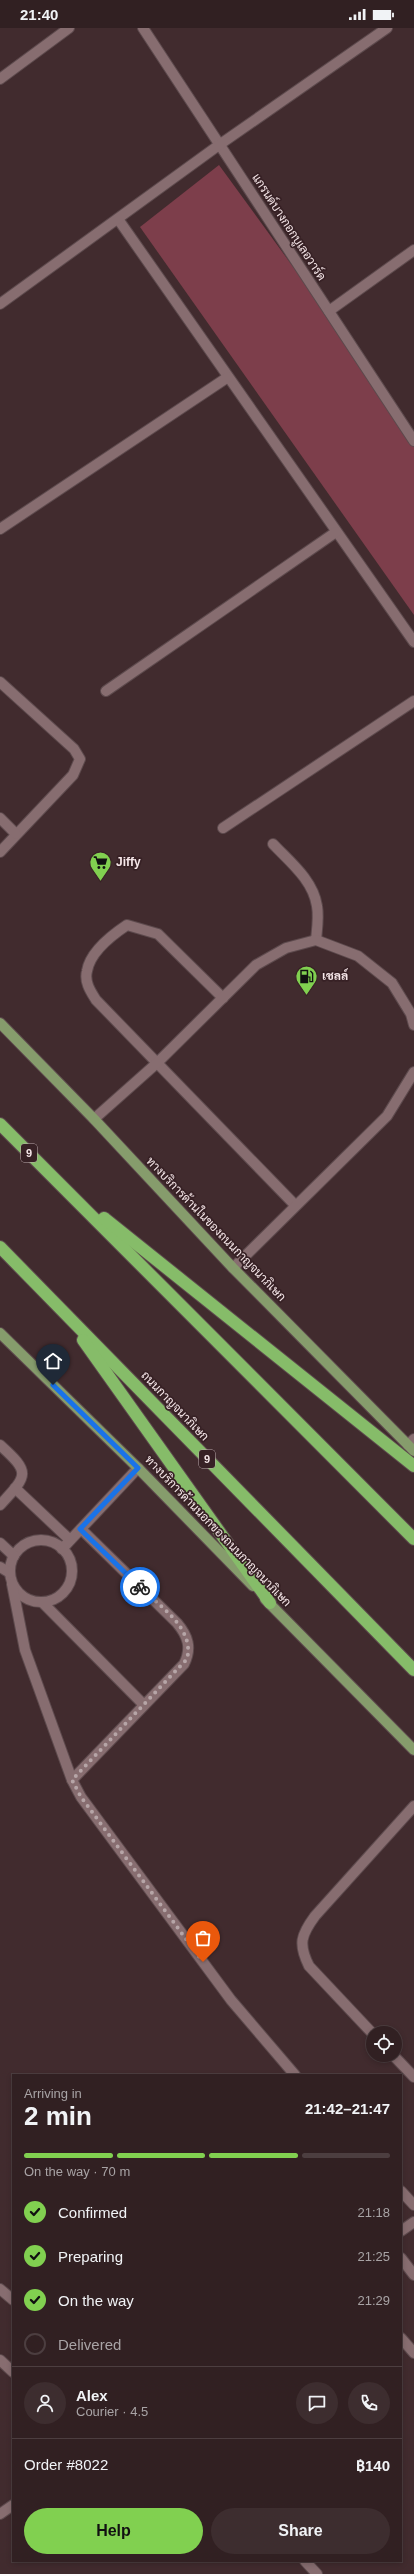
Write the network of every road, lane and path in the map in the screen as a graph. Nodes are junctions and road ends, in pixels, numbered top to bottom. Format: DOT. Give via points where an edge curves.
graph roads {
  1 [pos="69,28"];
  2 [pos="142,28"];
  3 [pos="387,28"];
  4 [pos="0,79"];
  5 [pos="219,145"];
  6 [pos="118,219"];
  7 [pos="414,250"];
  8 [pos="0,304"];
  9 [pos="329,311"];
  10 [pos="228,377"];
  11 [pos="414,441"];
  12 [pos="0,529"];
  13 [pos="336,532"];
  14 [pos="414,642"];
  15 [pos="0,682"];
  16 [pos="106,691"];
  17 [pos="414,701"];
  18 [pos="0,818"];
  19 [pos="223,828"];
  20 [pos="16,834"];
  21 [pos="273,844"];
  22 [pos="0,852"];
  23 [pos="316,940"];
  24 [pos="223,998"];
  25 [pos="0,1023"];
  26 [pos="414,1025"];
  27 [pos="157,1063"];
  28 [pos="414,1072"];
  29 [pos="94,1118"];
  30 [pos="0,1124"];
  31 [pos="58,1181"];
  32 [pos="295,1205"];
  33 [pos="0,1247"];
  34 [pos="233,1268"];
  35 [pos="60,1308"];
  36 [pos="0,1333"];
  37 [pos="0,1444"];
  38 [pos="412,1445"];
  39 [pos="414,1466"];
  40 [pos="138,1468"];
  41 [pos="16,1488"];
  42 [pos="0,1506"];
  43 [pos="80,1529"];
  44 [pos="414,1539"];
  45 [pos="70,1540"];
  46 [pos="0,1543"];
  47 [pos="62,1549"];
  48 [pos="14,1556"];
  49 [pos="0,1567"];
  50 [pos="10,1573"];
  51 [pos="12,1584"];
  52 [pos="42,1602"];
  53 [pos="270,1603"];
  54 [pos="414,1670"];
  55 [pos="144,1705"];
  56 [pos="414,1750"];
  57 [pos="72,1780"];
  58 [pos="414,1806"];
  59 [pos="366,2027"];
  60 [pos="400,2062"];
  61 [pos="290,2073"];
  62 [pos="414,2077"];
  63 [pos="402,2192"];
  64 [pos="414,2205"];
  65 [pos="414,2222"];
  66 [pos="402,2230"];
  67 [pos="402,2259"];
  68 [pos="414,2275"];
  69 [pos="0,2289"];
  70 [pos="12,2297"];
  71 [pos="402,2339"];
  72 [pos="414,2353"];
  73 [pos="0,2360"];
  74 [pos="12,2371"];
  75 [pos="12,2506"];
  76 [pos="0,2514"];
  77 [pos="306,2562"];
  78 [pos="316,2574"];
  1 -- 4 [label="street"];
  2 -- 5 [label="street, แกรนด์บางกอกบูเลอวาร์ด"];
  3 -- 5 [label="street"];
  5 -- 6 [label="street"];
  5 -- 9 [label="street, แกรนด์บางกอกบูเลอวาร์ด"];
  6 -- 8 [label="street"];
  6 -- 10 [label="street"];
  7 -- 9 [label="street"];
  9 -- 11 [label="street, แกรนด์บางกอกบูเลอวาร์ด"];
  10 -- 12 [label="street"];
  10 -- 13 [label="street"];
  13 -- 14 [label="street"];
  13 -- 16 [label="street"];
  15 -- 20 [label="street" via="74,749 80,759 73,774"];
  17 -- 19 [label="street"];
  18 -- 20 [label="street"];
  20 -- 22 [label="street"];
  21 -- 23 [label="street" via="303,876 313,891 317,907"];
  23 -- 24 [label="street" via="286,948 256,965"];
  23 -- 26 [label="street" via="358,956 392,983 411,1014"];
  24 -- 27 [label="street"];
  24 -- 27 [label="street" via="158,934 127,925 115,934 90,964 87,971 88,986 96,1000"];
  25 -- 29 [label="main road, ทางบริการด้านในของถนนกาญจนาภิเษก"];
  27 -- 29 [label="street"];
  27 -- 32 [label="street"];
  28 -- 32 [label="street" via="387,1116"];
  29 -- 34 [label="main road, ทางบริการด้านในของถนนกาญจนาภิเษก"];
  30 -- 31 [label="highway, 9"];
  31 -- 39 [label="highway"];
  31 -- 44 [label="highway, 9"];
  32 -- 34 [label="street"];
  33 -- 35 [label="highway, ถนนกาญจนาภิเษก / 9"];
  34 -- 38 [label="main road, ทางบริการด้านในของถนนกาญจนาภิเษก"];
  35 -- 53 [label="highway"];
  35 -- 54 [label="highway, ถนนกาญจนาภิเษก / 9"];
  36 -- 40 [label="main road, ทางบริการด้านนอกของถนนกาญจนาภิเษก"];
  37 -- 41 [label="street" via="21,1465 21,1479"];
  40 -- 43 [label="street"];
  40 -- 53 [label="main road, ทางบริการด้านนอกของถนนกาญจนาภิเษก"];
  41 -- 42 [label="street"];
  41 -- 45 [label="street"];
  43 -- 45 [label="street"];
  43 -- 55 [label="street" via="177,1623 188,1641 188,1653 184,1664"];
  45 -- 47 [label="street"];
  46 -- 48 [label="street"];
  47 -- 48 [label="street" via="51,1542 41,1540 23,1546"];
  47 -- 52 [label="street" via="71,1562 70,1582 57,1598"];
  48 -- 50 [label="street"];
  49 -- 50 [label="street"];
  50 -- 51 [label="street"];
  51 -- 52 [label="street" via="26,1599"];
  51 -- 57 [label="street" via="25,1650"];
  52 -- 55 [label="street"];
  53 -- 56 [label="main road, ทางบริการด้านนอกของถนนกาญจนาภิเษก"];
  55 -- 57 [label="street"];
  57 -- 61 [label="street" via="81,1797 231,2000"];
  58 -- 59 [label="street" via="315,1916 303,1933 302,1952 309,1966"];
  60 -- 62 [label="street"];
  63 -- 64 [label="street"];
  65 -- 66 [label="street"];
  67 -- 68 [label="street"];
  69 -- 70 [label="street"];
  71 -- 72 [label="street"];
  73 -- 74 [label="street"];
  75 -- 76 [label="street"];
  77 -- 78 [label="street"];
}
